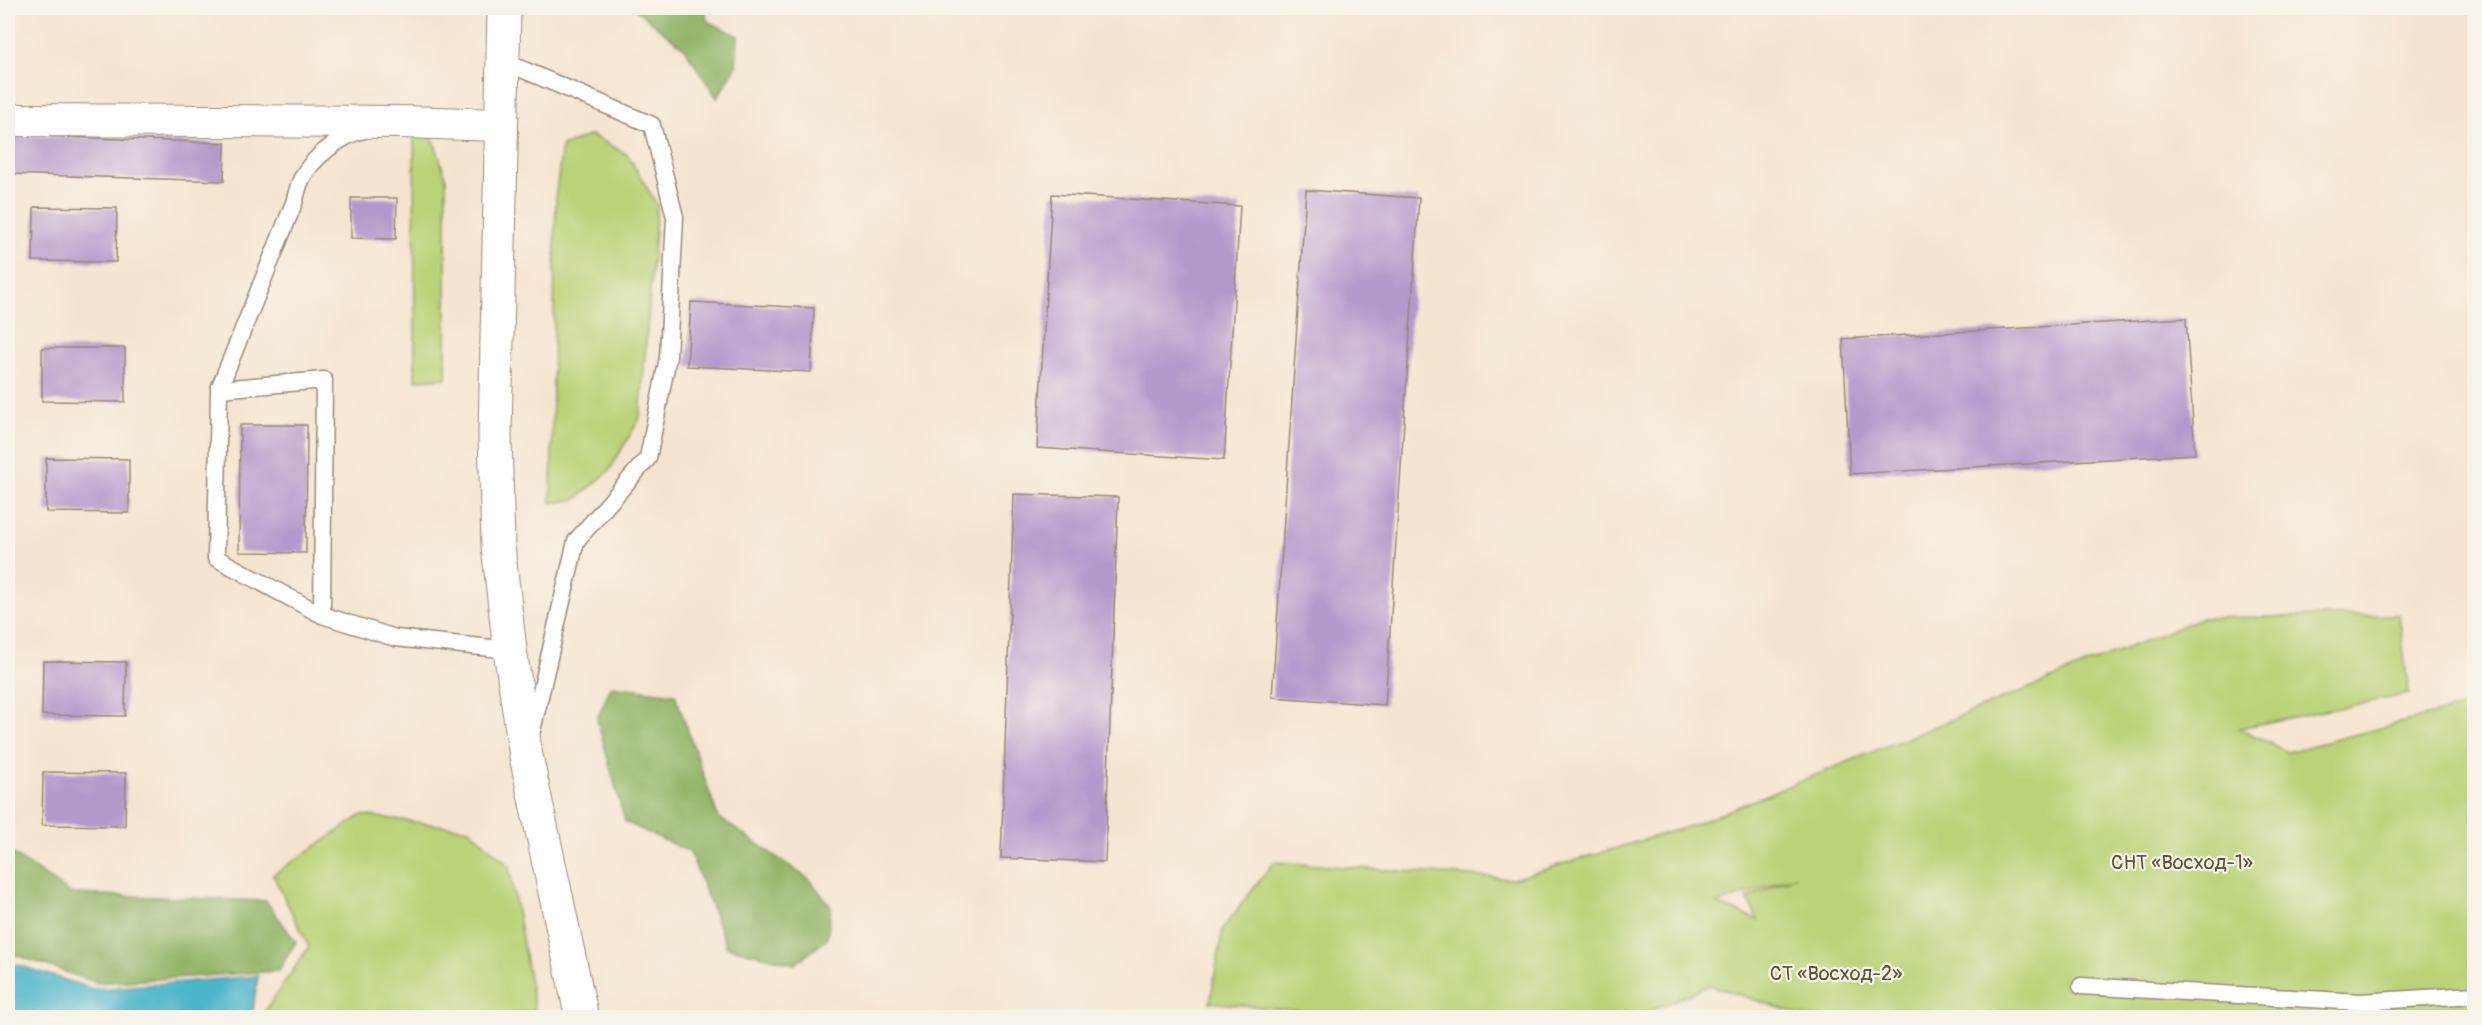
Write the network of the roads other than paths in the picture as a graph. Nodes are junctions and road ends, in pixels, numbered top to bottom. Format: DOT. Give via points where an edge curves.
graph roads {
  1 [pos="504,8"];
  2 [pos="503,61"];
  3 [pos="8,120"];
  4 [pos="403,122"];
  5 [pos="502,125"];
  6 [pos="219,389"];
  7 [pos="322,615"];
  8 [pos="510,650"];
  9 [pos="526,756"];
  10 [pos="2081,986"];
  11 [pos="2475,995"];
  12 [pos="582,1017"];
  1 -- 2 [label="main road"];
  2 -- 5 [label="main road"];
  2 -- 9 [label="lane" via="652,125 675,217 668,357 648,458 576,541"];
  3 -- 4 [label="street"];
  4 -- 5 [label="street"];
  4 -- 6 [label="lane" via="348,134 319,156 302,178"];
  5 -- 8 [label="main road" via="495,435 498,546"];
  6 -- 7 [label="lane" via="216,558"];
  6 -- 7 [label="lane" via="324,380"];
  7 -- 8 [label="lane" via="395,638"];
  8 -- 9 [label="main road"];
  9 -- 12 [label="main road"];
  10 -- 11 [label="lane" via="2360,1002"];
}
